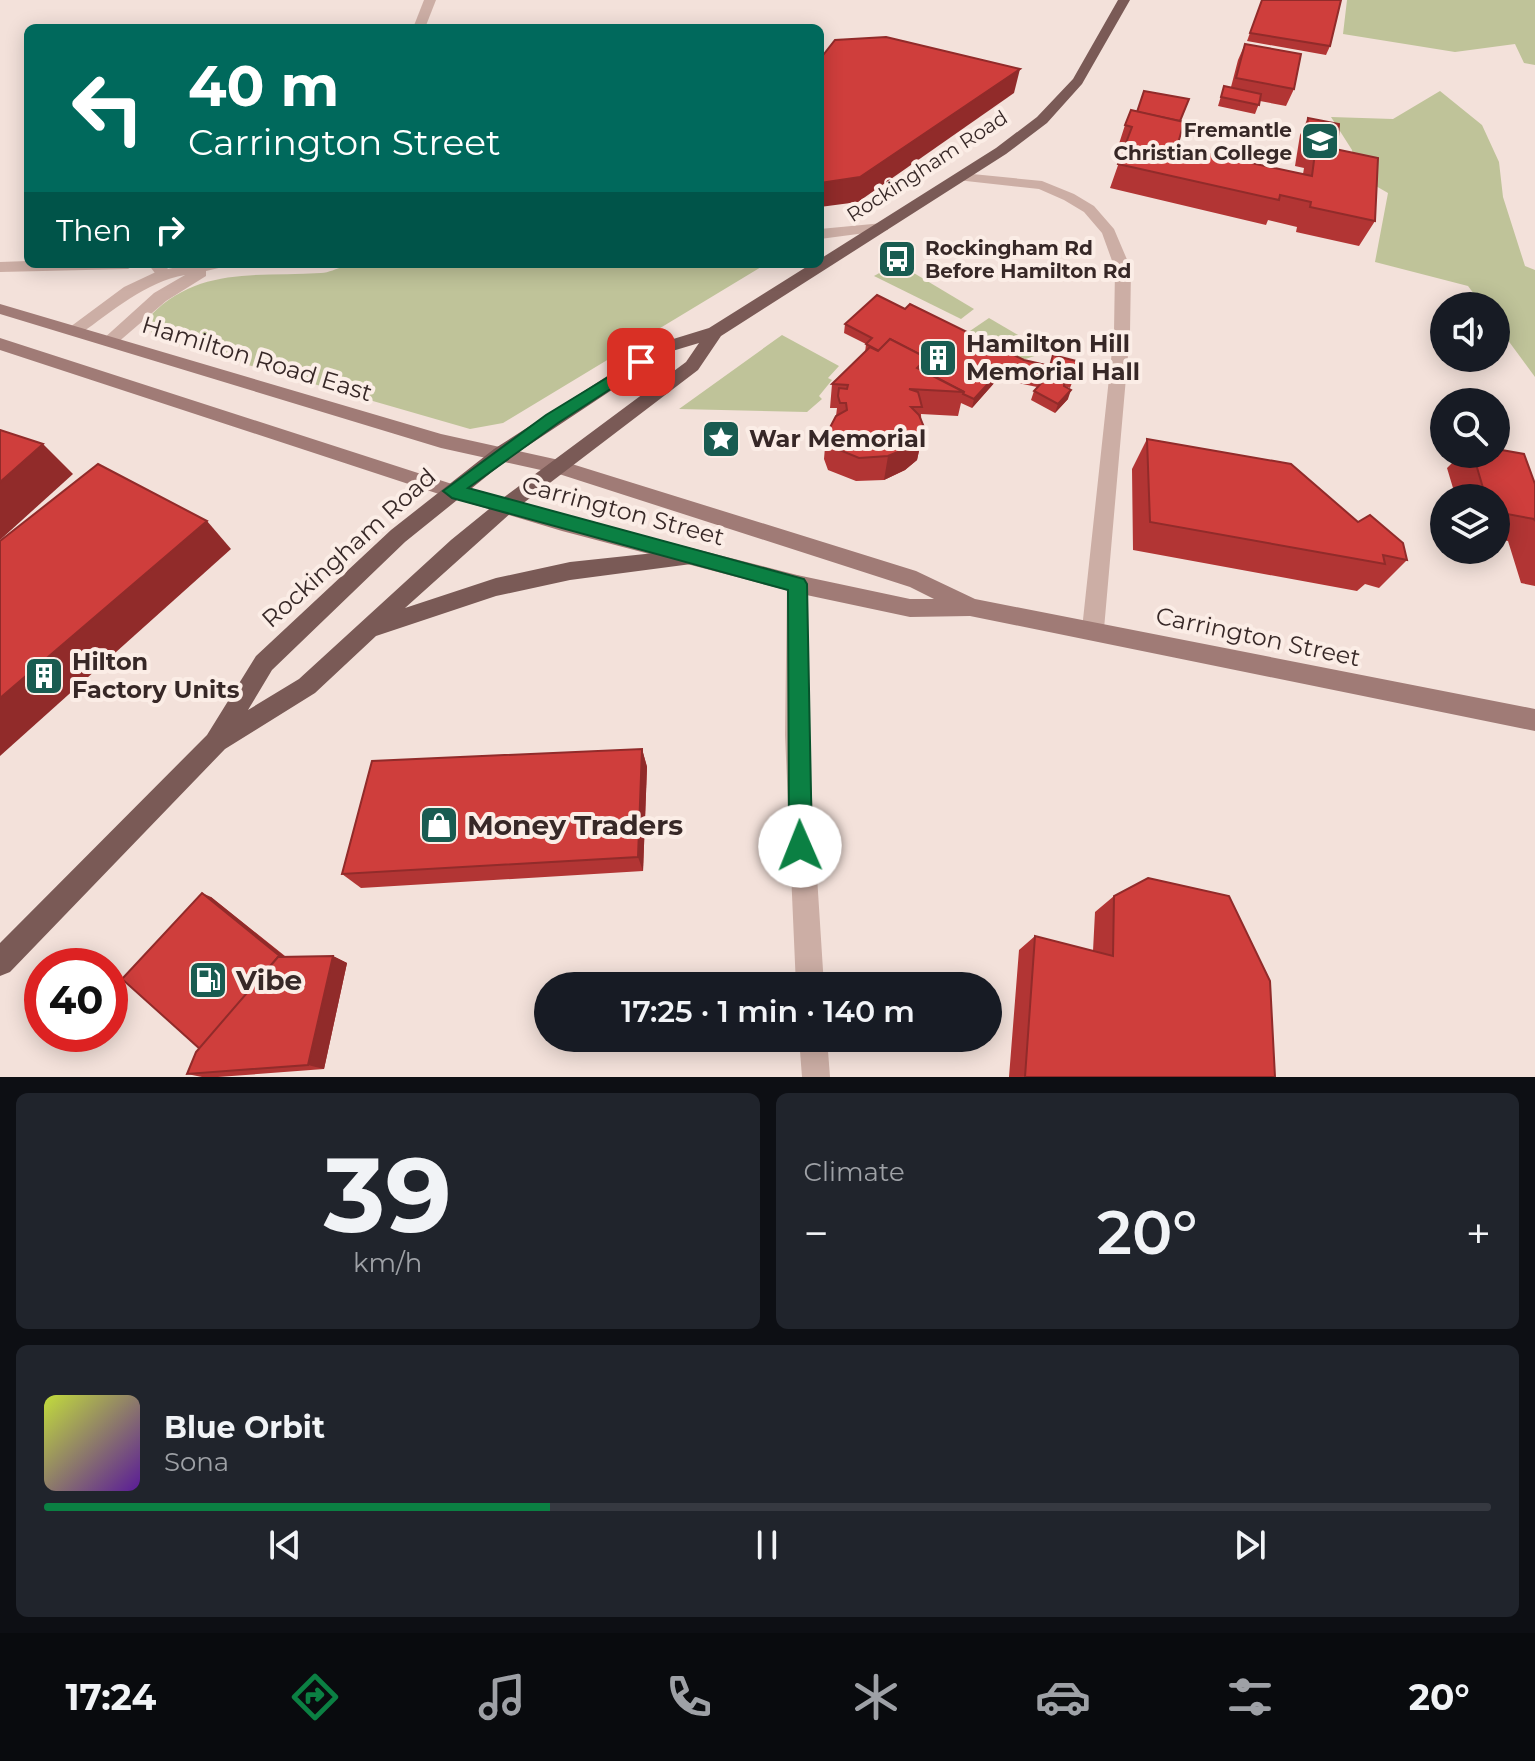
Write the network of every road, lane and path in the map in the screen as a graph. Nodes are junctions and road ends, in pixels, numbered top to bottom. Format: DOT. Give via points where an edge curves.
graph roads {
  1 [pos="430,0"];
  2 [pos="1124,0"];
  3 [pos="421,24"];
  4 [pos="962,177"];
  5 [pos="883,227"];
  6 [pos="824,234"];
  7 [pos="824,264"];
  8 [pos="24,266"];
  9 [pos="0,267"];
  10 [pos="211,268"];
  11 [pos="817,268"];
  12 [pos="160,269"];
  13 [pos="0,309"];
  14 [pos="74,330"];
  15 [pos="715,332"];
  16 [pos="110,340"];
  17 [pos="0,344"];
  18 [pos="501,454"];
  19 [pos="559,467"];
  20 [pos="452,491"];
  21 [pos="506,506"];
  22 [pos="692,557"];
  23 [pos="797,584"];
  24 [pos="970,607"];
  25 [pos="1093,629"];
  26 [pos="365,631"];
  27 [pos="1535,720"];
  28 [pos="215,743"];
  29 [pos="0,962"];
  30 [pos="809,972"];
  31 [pos="814,1052"];
  32 [pos="816,1077"];
  1 -- 3 [label="street"];
  2 -- 4 [label="main road, Rockingham Road" via="1069,91 1042,120"];
  4 -- 5 [label="main road, Rockingham Road"];
  4 -- 25 [label="street" via="1042,185 1089,209 1109,232 1123,269 1122,332"];
  5 -- 6 [label="street"];
  5 -- 7 [label="main road, Rockingham Road"];
  8 -- 9 [label="street"];
  10 -- 16 [label="street" via="160,297"];
  11 -- 15 [label="main road, Rockingham Road"];
  12 -- 14 [label="street"];
  13 -- 14 [label="main road, Hamilton Road East"];
  14 -- 16 [label="main road, Hamilton Road East"];
  15 -- 18 [label="main road, Rockingham Road" via="663,348"];
  15 -- 19 [label="main road, Rockingham Road" via="692,366"];
  16 -- 18 [label="main road, Hamilton Road East" via="441,441"];
  17 -- 20 [label="main road"];
  18 -- 19 [label="main road, Carrington Street"];
  18 -- 20 [label="main road, Rockingham Road"];
  19 -- 21 [label="main road, Rockingham Road"];
  19 -- 24 [label="main road, Carrington Street" via="916,580"];
  20 -- 21 [label="main road, Carrington Street"];
  20 -- 28 [label="main road, Rockingham Road" via="264,663"];
  21 -- 22 [label="main road, Carrington Street"];
  21 -- 26 [label="main road, Rockingham Road"];
  22 -- 23 [label="main road, Carrington Street"];
  22 -- 26 [label="main road" via="570,571 496,587"];
  23 -- 24 [label="main road, Carrington Street" via="910,608"];
  23 -- 30 [label="street" via="800,846"];
  24 -- 25 [label="main road, Carrington Street"];
  25 -- 27 [label="main road, Carrington Street"];
  26 -- 28 [label="main road, Rockingham Road" via="307,686"];
  28 -- 29 [label="main road, Rockingham Road"];
  31 -- 32 [label="street"];
}
